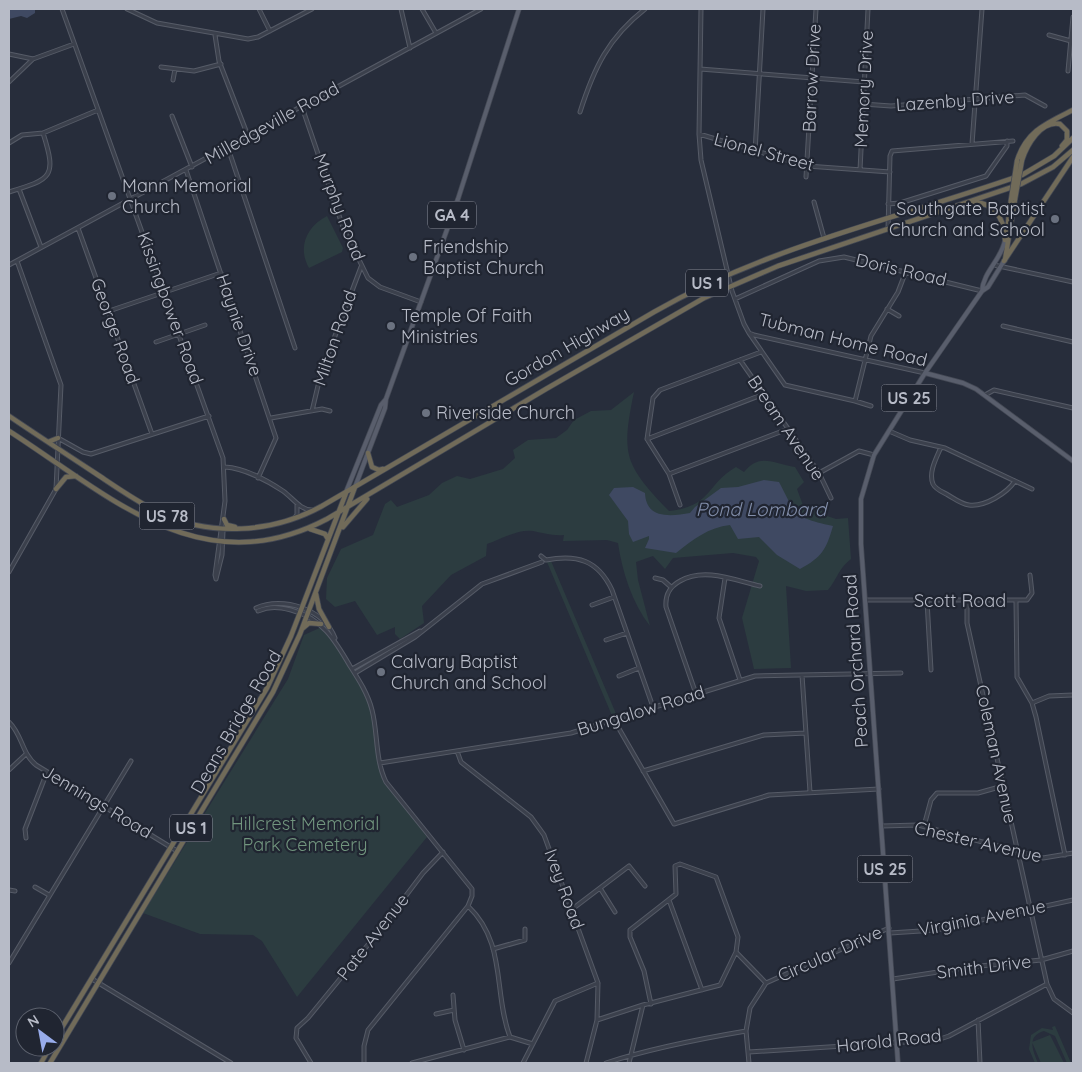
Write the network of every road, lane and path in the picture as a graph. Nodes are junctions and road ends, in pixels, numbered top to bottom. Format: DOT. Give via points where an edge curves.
graph roads {
  1 [pos="62,9"];
  2 [pos="127,9"];
  3 [pos="259,9"];
  4 [pos="310,9"];
  5 [pos="400,9"];
  6 [pos="422,9"];
  7 [pos="481,9"];
  8 [pos="519,9"];
  9 [pos="645,9"];
  10 [pos="701,9"];
  11 [pos="763,9"];
  12 [pos="816,9"];
  13 [pos="868,9"];
  14 [pos="982,9"];
  15 [pos="1073,17"];
  16 [pos="270,31"];
  17 [pos="436,34"];
  18 [pos="215,35"];
  19 [pos="1049,35"];
  20 [pos="1071,41"];
  21 [pos="74,44"];
  22 [pos="410,48"];
  23 [pos="9,54"];
  24 [pos="33,58"];
  25 [pos="220,64"];
  26 [pos="161,67"];
  27 [pos="175,69"];
  28 [pos="700,69"];
  29 [pos="1068,71"];
  30 [pos="759,74"];
  31 [pos="813,79"];
  32 [pos="174,80"];
  33 [pos="9,82"];
  34 [pos="864,82"];
  35 [pos="975,99"];
  36 [pos="863,104"];
  37 [pos="1045,106"];
  38 [pos="302,107"];
  39 [pos="98,110"];
  40 [pos="1073,110"];
  41 [pos="580,112"];
  42 [pos="172,116"];
  43 [pos="42,133"];
  44 [pos="699,134"];
  45 [pos="248,136"];
  46 [pos="1073,138"];
  47 [pos="1007,141"];
  48 [pos="1013,141"];
  49 [pos="9,143"];
  50 [pos="972,144"];
  51 [pos="228,148"];
  52 [pos="1073,150"];
  53 [pos="755,152"];
  54 [pos="1073,157"];
  55 [pos="1019,160"];
  56 [pos="807,166"];
  57 [pos="192,167"];
  58 [pos="1038,168"];
  59 [pos="186,170"];
  60 [pos="860,170"];
  61 [pos="890,172"];
  62 [pos="806,178"];
  63 [pos="19,188"];
  64 [pos="9,192"];
  65 [pos="132,198"];
  66 [pos="1013,200"];
  67 [pos="814,202"];
  68 [pos="888,204"];
  69 [pos="888,218"];
  70 [pos="926,218"];
  71 [pos="78,228"];
  72 [pos="888,230"];
  73 [pos="824,238"];
  74 [pos="1005,240"];
  75 [pos="41,247"];
  76 [pos="816,253"];
  77 [pos="17,261"];
  78 [pos="819,261"];
  79 [pos="1004,262"];
  80 [pos="9,265"];
  81 [pos="994,265"];
  82 [pos="361,266"];
  83 [pos="1001,267"];
  84 [pos="906,271"];
  85 [pos="221,273"];
  86 [pos="729,273"];
  87 [pos="1073,282"];
  88 [pos="731,286"];
  89 [pos="982,291"];
  90 [pos="165,292"];
  91 [pos="735,299"];
  92 [pos="421,302"];
  93 [pos="887,309"];
  94 [pos="109,311"];
  95 [pos="899,316"];
  96 [pos="204,325"];
  97 [pos="1003,326"];
  98 [pos="749,333"];
  99 [pos="180,334"];
  100 [pos="156,342"];
  101 [pos="1073,342"];
  102 [pos="295,348"];
  103 [pos="761,352"];
  104 [pos="740,360"];
  105 [pos="865,360"];
  106 [pos="925,373"];
  107 [pos="764,394"];
  108 [pos="985,395"];
  109 [pos="386,400"];
  110 [pos="855,401"];
  111 [pos="871,406"];
  112 [pos="1073,408"];
  113 [pos="312,411"];
  114 [pos="330,411"];
  115 [pos="9,416"];
  116 [pos="209,416"];
  117 [pos="271,418"];
  118 [pos="788,429"];
  119 [pos="9,431"];
  120 [pos="888,431"];
  121 [pos="152,434"];
  122 [pos="58,438"];
  123 [pos="647,439"];
  124 [pos="47,442"];
  125 [pos="941,447"];
  126 [pos="58,449"];
  127 [pos="368,453"];
  128 [pos="874,455"];
  129 [pos="1073,461"];
  130 [pos="58,464"];
  131 [pos="225,467"];
  132 [pos="389,467"];
  133 [pos="819,473"];
  134 [pos="669,474"];
  135 [pos="79,478"];
  136 [pos="258,478"];
  137 [pos="1015,480"];
  138 [pos="385,486"];
  139 [pos="355,487"];
  140 [pos="56,489"];
  141 [pos="1032,489"];
  142 [pos="346,492"];
  143 [pos="830,498"];
  144 [pos="297,504"];
  145 [pos="680,505"];
  146 [pos="318,508"];
  147 [pos="348,508"];
  148 [pos="338,513"];
  149 [pos="224,519"];
  150 [pos="289,521"];
  151 [pos="259,528"];
  152 [pos="223,529"];
  153 [pos="304,530"];
  154 [pos="328,539"];
  155 [pos="336,539"];
  156 [pos="221,542"];
  157 [pos="541,556"];
  158 [pos="542,562"];
  159 [pos="9,572"];
  160 [pos="217,575"];
  161 [pos="1030,575"];
  162 [pos="655,578"];
  163 [pos="725,578"];
  164 [pos="760,586"];
  165 [pos="317,587"];
  166 [pos="672,587"];
  167 [pos="614,596"];
  168 [pos="866,600"];
  169 [pos="966,600"];
  170 [pos="927,601"];
  171 [pos="1016,601"];
  172 [pos="592,605"];
  173 [pos="257,609"];
  174 [pos="300,611"];
  175 [pos="308,613"];
  176 [pos="321,624"];
  177 [pos="329,627"];
  178 [pos="627,633"];
  179 [pos="300,634"];
  180 [pos="606,640"];
  181 [pos="335,641"];
  182 [pos="640,668"];
  183 [pos="931,670"];
  184 [pos="353,671"];
  185 [pos="902,673"];
  186 [pos="871,674"];
  187 [pos="802,675"];
  188 [pos="619,676"];
  189 [pos="740,680"];
  190 [pos="696,694"];
  191 [pos="1073,696"];
  192 [pos="1032,703"];
  193 [pos="653,707"];
  194 [pos="614,720"];
  195 [pos="9,722"];
  196 [pos="806,733"];
  197 [pos="456,751"];
  198 [pos="26,754"];
  199 [pos="131,761"];
  200 [pos="380,763"];
  201 [pos="9,770"];
  202 [pos="643,771"];
  203 [pos="47,772"];
  204 [pos="1003,786"];
  205 [pos="879,789"];
  206 [pos="810,792"];
  207 [pos="104,806"];
  208 [pos="882,826"];
  209 [pos="924,826"];
  210 [pos="26,838"];
  211 [pos="171,847"];
  212 [pos="177,850"];
  213 [pos="444,852"];
  214 [pos="1017,852"];
  215 [pos="1073,853"];
  216 [pos="1065,855"];
  217 [pos="645,886"];
  218 [pos="35,887"];
  219 [pos="600,888"];
  220 [pos="9,890"];
  221 [pos="15,891"];
  222 [pos="50,896"];
  223 [pos="669,900"];
  224 [pos="1073,900"];
  225 [pos="468,906"];
  226 [pos="571,910"];
  227 [pos="1029,910"];
  228 [pos="615,912"];
  229 [pos="890,927"];
  230 [pos="525,929"];
  231 [pos="890,933"];
  232 [pos="493,949"];
  233 [pos="1073,951"];
  234 [pos="736,952"];
  235 [pos="1041,960"];
  236 [pos="9,963"];
  237 [pos="92,978"];
  238 [pos="893,979"];
  239 [pos="98,983"];
  240 [pos="766,983"];
  241 [pos="598,984"];
  242 [pos="1046,984"];
  243 [pos="702,990"];
  244 [pos="453,995"];
  245 [pos="651,1004"];
  246 [pos="643,1005"];
  247 [pos="454,1010"];
  248 [pos="1073,1013"];
  249 [pos="436,1014"];
  250 [pos="597,1020"];
  251 [pos="978,1020"];
  252 [pos="65,1023"];
  253 [pos="746,1031"];
  254 [pos="510,1037"];
  255 [pos="897,1043"];
  256 [pos="533,1044"];
  257 [pos="464,1050"];
  258 [pos="749,1052"];
  259 [pos="629,1055"];
  260 [pos="50,1063"];
  261 [pos="231,1063"];
  262 [pos="311,1063"];
  263 [pos="364,1063"];
  264 [pos="412,1063"];
  265 [pos="523,1063"];
  266 [pos="586,1063"];
  267 [pos="606,1063"];
  268 [pos="629,1063"];
  269 [pos="749,1063"];
  270 [pos="898,1063"];
  271 [pos="980,1063"];
  1 -- 21 [label="street, Kissingbower Road"];
  2 -- 18 [label="street" via="157,23"];
  3 -- 16 [label="street"];
  4 -- 16 [label="street"];
  5 -- 22 [label="street"];
  6 -- 17 [label="street"];
  7 -- 17 [label="street, Milledgeville Road"];
  8 -- 92 [label="main road, Deans Bridge Road / GA 4"];
  9 -- 41 [label="street" via="625,25 604,51"];
  10 -- 28 [label="street, Tubman Home Road"];
  11 -- 30 [label="street"];
  12 -- 31 [label="street, Barrow Drive"];
  13 -- 34 [label="street, Memory Drive"];
  14 -- 35 [label="street"];
  15 -- 20 [label="street"];
  16 -- 18 [label="street" via="248,39"];
  17 -- 22 [label="street, Milledgeville Road"];
  18 -- 25 [label="street"];
  19 -- 20 [label="street"];
  20 -- 29 [label="street"];
  21 -- 24 [label="street"];
  21 -- 39 [label="street, Kissingbower Road"];
  22 -- 38 [label="street, Milledgeville Road"];
  23 -- 24 [label="street"];
  24 -- 33 [label="street"];
  25 -- 27 [label="street" via="197,71"];
  25 -- 45 [label="street"];
  26 -- 27 [label="street"];
  27 -- 32 [label="street"];
  28 -- 30 [label="street"];
  28 -- 44 [label="street, Tubman Home Road"];
  30 -- 31 [label="street"];
  30 -- 53 [label="street"];
  31 -- 34 [label="street"];
  31 -- 56 [label="street, Barrow Drive"];
  34 -- 36 [label="street, Memory Drive"];
  35 -- 36 [label="street, Lazenby Drive" via="891,106"];
  35 -- 37 [label="street, Lazenby Drive" via="1025,95"];
  35 -- 50 [label="street"];
  36 -- 60 [label="street, Memory Drive"];
  38 -- 45 [label="street, Milledgeville Road"];
  38 -- 82 [label="street, Murphy Road" via="343,227"];
  39 -- 43 [label="street"];
  39 -- 65 [label="street, Kissingbower Road"];
  40 -- 55 [label="highway, US 25" via="1037,129 1024,144"];
  42 -- 57 [label="street"];
  43 -- 49 [label="street" via="22,135"];
  43 -- 63 [label="street" via="51,166 44,179"];
  44 -- 53 [label="street, Lionel Street"];
  44 -- 86 [label="street, Tubman Home Road" via="704,174"];
  45 -- 51 [label="street, Milledgeville Road"];
  46 -- 58 [label="highway, Gordon Highway / US 1"];
  47 -- 48 [label="street"];
  47 -- 50 [label="street"];
  47 -- 68 [label="street" via="1007,146 986,176"];
  50 -- 61 [label="street" via="894,150"];
  51 -- 57 [label="street, Milledgeville Road"];
  51 -- 102 [label="street"];
  52 -- 70 [label="highway, Gordon Highway / US 1" via="1053,167 1026,182"];
  53 -- 56 [label="street, Lionel Street"];
  54 -- 79 [label="highway, US 25"];
  55 -- 58 [label="highway" via="1039,132 1052,124 1060,124 1067,131 1067,140"];
  55 -- 66 [label="highway, US 25, bridge"];
  56 -- 60 [label="street, Lionel Street"];
  56 -- 62 [label="street, Barrow Drive"];
  57 -- 59 [label="street, Milledgeville Road"];
  58 -- 69 [label="highway, Gordon Highway / US 1"];
  59 -- 65 [label="street, Milledgeville Road"];
  59 -- 85 [label="street, Haynie Drive"];
  60 -- 61 [label="street, Lionel Street"];
  61 -- 68 [label="street"];
  63 -- 64 [label="street"];
  63 -- 75 [label="street"];
  65 -- 71 [label="street, Milledgeville Road"];
  65 -- 90 [label="street, Kissingbower Road"];
  66 -- 74 [label="highway, US 25"];
  66 -- 79 [label="highway"];
  67 -- 73 [label="street"];
  68 -- 69 [label="street"];
  69 -- 72 [label="street"];
  69 -- 73 [label="highway, Gordon Highway / US 1"];
  70 -- 72 [label="highway, Gordon Highway / US 1"];
  70 -- 74 [label="highway" via="971,203 984,204 1000,217"];
  71 -- 75 [label="street, Milledgeville Road"];
  71 -- 94 [label="street, George Road"];
  72 -- 76 [label="highway, Gordon Highway / US 1"];
  73 -- 86 [label="highway, Gordon Highway / US 1"];
  74 -- 81 [label="main road, Peach Orchard Road / US 25"];
  75 -- 77 [label="street, Milledgeville Road"];
  76 -- 78 [label="street"];
  76 -- 88 [label="highway, Gordon Highway / US 1"];
  77 -- 80 [label="street, Milledgeville Road"];
  77 -- 122 [label="street" via="61,385"];
  78 -- 84 [label="street, Doris Road" via="850,257"];
  78 -- 91 [label="street, Doris Road"];
  79 -- 83 [label="main road, Peach Orchard Road / US 25"];
  81 -- 83 [label="street"];
  81 -- 89 [label="main road, Peach Orchard Road / US 25" via="983,282"];
  82 -- 92 [label="street, Murphy Road" via="373,283"];
  82 -- 113 [label="street, Milton Road" via="329,352"];
  83 -- 87 [label="street"];
  83 -- 89 [label="main road, Peach Orchard Road / US 25"];
  84 -- 89 [label="street, Doris Road"];
  84 -- 93 [label="street"];
  85 -- 90 [label="street"];
  85 -- 117 [label="street, Haynie Drive"];
  86 -- 88 [label="street, Tubman Home Road"];
  86 -- 132 [label="highway, Gordon Highway / US 1" via="651,313"];
  88 -- 91 [label="street, Tubman Home Road"];
  88 -- 138 [label="highway, Gordon Highway / US 1" via="676,312"];
  89 -- 106 [label="main road, Peach Orchard Road / US 25"];
  90 -- 94 [label="street"];
  90 -- 99 [label="street, Kissingbower Road"];
  91 -- 98 [label="street, Tubman Home Road"];
  92 -- 109 [label="main road, Deans Bridge Road / GA 4"];
  93 -- 95 [label="street"];
  93 -- 105 [label="street" via="872,333"];
  94 -- 121 [label="street, George Road"];
  96 -- 99 [label="street"];
  97 -- 101 [label="street"];
  98 -- 103 [label="street"];
  98 -- 105 [label="street, Tubman Home Road"];
  99 -- 100 [label="street"];
  99 -- 116 [label="street, Kissingbower Road"];
  103 -- 104 [label="street"];
  103 -- 110 [label="street" via="785,385"];
  104 -- 107 [label="street, Bream Avenue"];
  104 -- 123 [label="street" via="654,395"];
  105 -- 106 [label="street, Tubman Home Road"];
  105 -- 110 [label="street"];
  106 -- 108 [label="main road, Tubman Home Road" via="963,383"];
  106 -- 120 [label="main road, Peach Orchard Road / US 25"];
  107 -- 118 [label="street, Bream Avenue"];
  107 -- 123 [label="street"];
  108 -- 112 [label="street" via="994,390"];
  108 -- 129 [label="main road, Tubman Home Road"];
  109 -- 127 [label="main road, Deans Bridge Road / GA 4" via="386,408"];
  109 -- 142 [label="main road, Deans Bridge Road / GA 4"];
  110 -- 111 [label="street"];
  113 -- 114 [label="street"];
  113 -- 117 [label="street"];
  115 -- 124 [label="highway, Gordon Highway / US 78"];
  116 -- 121 [label="street"];
  116 -- 131 [label="street, Kissingbower Road"];
  117 -- 136 [label="street, Haynie Drive" via="276,438"];
  118 -- 133 [label="street, Bream Avenue"];
  118 -- 134 [label="street"];
  119 -- 130 [label="highway, Gordon Highway / US 78"];
  120 -- 125 [label="street"];
  120 -- 128 [label="main road, Peach Orchard Road / US 25"];
  121 -- 122 [label="street" via="91,454"];
  122 -- 124 [label="highway"];
  122 -- 126 [label="street"];
  123 -- 134 [label="street"];
  124 -- 126 [label="highway, Gordon Highway / US 78"];
  125 -- 137 [label="street"];
  125 -- 137 [label="street" via="932,481 937,489 957,501 970,505 982,503 1006,492"];
  126 -- 130 [label="street"];
  126 -- 152 [label="highway, Gordon Highway / US 78" via="155,511 186,523"];
  127 -- 132 [label="highway" via="374,469"];
  127 -- 139 [label="main road, Deans Bridge Road / GA 4"];
  128 -- 133 [label="street" via="859,451"];
  128 -- 168 [label="main road, Peach Orchard Road / US 25" via="862,490 861,544"];
  130 -- 135 [label="highway, Gordon Highway / US 78"];
  130 -- 140 [label="street"];
  131 -- 136 [label="street"];
  131 -- 149 [label="street, Kissingbower Road"];
  132 -- 139 [label="highway, Gordon Highway / US 1"];
  133 -- 143 [label="street, Bream Avenue"];
  134 -- 145 [label="street"];
  135 -- 140 [label="highway" via="68,476"];
  135 -- 156 [label="highway, Gordon Highway / US 78" via="150,522 184,535"];
  136 -- 144 [label="street" via="282,490"];
  137 -- 141 [label="street"];
  138 -- 147 [label="highway, Gordon Highway / US 78"];
  138 -- 155 [label="highway, US 1" via="357,508"];
  139 -- 142 [label="highway, Gordon Highway / US 1"];
  139 -- 147 [label="highway, Deans Bridge Road / GA 4"];
  140 -- 159 [label="street"];
  142 -- 146 [label="highway, Gordon Highway / US 78"];
  142 -- 148 [label="highway, Deans Bridge Road / US 1"];
  144 -- 146 [label="street" via="310,510"];
  144 -- 150 [label="street" via="297,515"];
  146 -- 150 [label="highway, Gordon Highway / US 78"];
  147 -- 148 [label="highway, Gordon Highway / US 78"];
  147 -- 155 [label="highway, Deans Bridge Road / GA 4"];
  148 -- 153 [label="highway, Gordon Highway / US 78"];
  148 -- 154 [label="highway, Deans Bridge Road / US 1"];
  149 -- 151 [label="highway" via="233,527"];
  149 -- 152 [label="street, Kissingbower Road"];
  150 -- 151 [label="highway, Gordon Highway / US 78"];
  151 -- 152 [label="highway, Gordon Highway / US 78"];
  152 -- 156 [label="street, Kissingbower Road"];
  153 -- 154 [label="highway" via="315,529"];
  153 -- 156 [label="highway, Gordon Highway / US 78" via="268,540"];
  154 -- 174 [label="highway, Deans Bridge Road / US 1"];
  155 -- 165 [label="highway, Deans Bridge Road / US 1"];
  156 -- 160 [label="street, Kissingbower Road"];
  157 -- 167 [label="street" via="544,559 564,556 589,562 605,576"];
  158 -- 184 [label="street" via="482,584 415,638"];
  161 -- 171 [label="street, Scott Road" via="1031,598"];
  162 -- 166 [label="street"];
  163 -- 164 [label="street"];
  163 -- 166 [label="street" via="694,574"];
  163 -- 189 [label="street" via="719,618"];
  165 -- 175 [label="highway, Deans Bridge Road / US 1"];
  165 -- 177 [label="highway" via="317,605"];
  166 -- 190 [label="street" via="666,596 666,607"];
  167 -- 172 [label="street"];
  167 -- 178 [label="street"];
  168 -- 170 [label="street, Scott Road"];
  168 -- 186 [label="main road, Peach Orchard Road / US 25"];
  169 -- 170 [label="street, Scott Road"];
  169 -- 171 [label="street, Scott Road"];
  169 -- 204 [label="street, Coleman Avenue" via="968,623"];
  170 -- 183 [label="street"];
  171 -- 192 [label="street" via="1017,677"];
  173 -- 174 [label="street" via="276,607"];
  174 -- 175 [label="street"];
  174 -- 211 [label="highway, Deans Bridge Road / US 1" via="267,688"];
  175 -- 176 [label="street"];
  175 -- 177 [label="street" via="318,616"];
  175 -- 179 [label="highway, Deans Bridge Road / US 1"];
  176 -- 179 [label="highway" via="307,624"];
  176 -- 181 [label="street"];
  177 -- 181 [label="street"];
  178 -- 180 [label="street"];
  178 -- 182 [label="street"];
  179 -- 212 [label="highway, Deans Bridge Road / US 1" via="266,705"];
  181 -- 184 [label="street"];
  182 -- 188 [label="street"];
  182 -- 193 [label="street"];
  184 -- 200 [label="street" via="371,706"];
  185 -- 186 [label="street, Bungalow Road"];
  186 -- 187 [label="street, Bungalow Road"];
  186 -- 205 [label="main road, Peach Orchard Road / US 25"];
  187 -- 189 [label="street, Bungalow Road" via="762,675"];
  187 -- 196 [label="street"];
  189 -- 190 [label="street, Bungalow Road"];
  190 -- 193 [label="street, Bungalow Road"];
  191 -- 192 [label="street" via="1049,696"];
  192 -- 216 [label="street"];
  193 -- 194 [label="street, Bungalow Road"];
  194 -- 197 [label="street, Bungalow Road" via="555,736"];
  194 -- 202 [label="street"];
  195 -- 198 [label="street, Jennings Road"];
  196 -- 202 [label="street" via="764,735"];
  196 -- 206 [label="street"];
  197 -- 200 [label="street, Bungalow Road"];
  197 -- 226 [label="street, Ivey Road" via="461,762 538,825"];
  198 -- 201 [label="street"];
  198 -- 203 [label="street, Jennings Road" via="31,762"];
  199 -- 207 [label="street"];
  200 -- 213 [label="street" via="389,786"];
  202 -- 206 [label="street" via="674,824 769,795"];
  203 -- 207 [label="street, Jennings Road"];
  203 -- 210 [label="street" via="25,829"];
  204 -- 209 [label="street" via="978,793 937,794 931,800"];
  204 -- 214 [label="street, Coleman Avenue"];
  205 -- 206 [label="street"];
  205 -- 208 [label="main road, Peach Orchard Road / US 25"];
  207 -- 211 [label="street, Jennings Road"];
  207 -- 222 [label="street"];
  208 -- 209 [label="street, Chester Avenue"];
  208 -- 229 [label="main road, Peach Orchard Road / US 25"];
  209 -- 214 [label="street, Chester Avenue"];
  211 -- 212 [label="street, Jennings Road"];
  211 -- 237 [label="highway, Deans Bridge Road / US 1"];
  212 -- 239 [label="highway, Deans Bridge Road / US 1"];
  213 -- 225 [label="street" via="472,889"];
  213 -- 262 [label="street, Pate Avenue" via="423,873 380,930 297,1028 295,1036"];
  214 -- 216 [label="street, Chester Avenue" via="1043,858"];
  214 -- 227 [label="street, Coleman Avenue"];
  215 -- 216 [label="street, Chester Avenue"];
  217 -- 219 [label="street" via="629,866"];
  218 -- 222 [label="street"];
  219 -- 226 [label="street"];
  219 -- 228 [label="street"];
  220 -- 221 [label="street"];
  222 -- 236 [label="street"];
  223 -- 234 [label="street" via="677,890 674,866 680,864 713,874 738,937"];
  223 -- 243 [label="street"];
  223 -- 245 [label="street" via="630,930"];
  224 -- 227 [label="street, Virginia Avenue"];
  225 -- 232 [label="street" via="486,927"];
  225 -- 263 [label="street" via="371,1026 365,1040"];
  226 -- 241 [label="street, Ivey Road"];
  227 -- 231 [label="street, Virginia Avenue" via="936,930"];
  227 -- 235 [label="street, Coleman Avenue"];
  229 -- 231 [label="main road, Peach Orchard Road / US 25"];
  229 -- 240 [label="street, Circular Drive"];
  230 -- 232 [label="street" via="525,940"];
  231 -- 238 [label="main road, Peach Orchard Road / US 25"];
  232 -- 254 [label="street"];
  233 -- 235 [label="street, Smith Drive"];
  234 -- 240 [label="street"];
  234 -- 243 [label="street" via="720,985"];
  235 -- 238 [label="street, Smith Drive"];
  235 -- 242 [label="street, Coleman Avenue"];
  237 -- 239 [label="street"];
  237 -- 252 [label="highway, Deans Bridge Road / US 1"];
  238 -- 255 [label="main road, Peach Orchard Road / US 25"];
  239 -- 260 [label="highway, Deans Bridge Road / US 1"];
  239 -- 261 [label="street"];
  240 -- 253 [label="street, Circular Drive" via="753,1000"];
  241 -- 250 [label="street, Ivey Road"];
  241 -- 256 [label="street" via="555,1001"];
  242 -- 248 [label="street, Coleman Avenue" via="1054,999"];
  242 -- 251 [label="street, Harold Road"];
  243 -- 245 [label="street"];
  244 -- 247 [label="street"];
  245 -- 246 [label="street"];
  246 -- 250 [label="street"];
  246 -- 259 [label="street"];
  247 -- 249 [label="street"];
  247 -- 257 [label="street"];
  250 -- 266 [label="street, Ivey Road"];
  251 -- 255 [label="street, Harold Road" via="943,1038"];
  251 -- 271 [label="street"];
  253 -- 258 [label="street, Circular Drive"];
  253 -- 259 [label="street"];
  254 -- 256 [label="street"];
  254 -- 257 [label="street"];
  255 -- 258 [label="street, Harold Road"];
  255 -- 270 [label="main road, Peach Orchard Road / US 25"];
  256 -- 265 [label="street"];
  257 -- 264 [label="street"];
  258 -- 269 [label="street, Circular Drive"];
  259 -- 267 [label="street"];
  259 -- 268 [label="street"];
}
